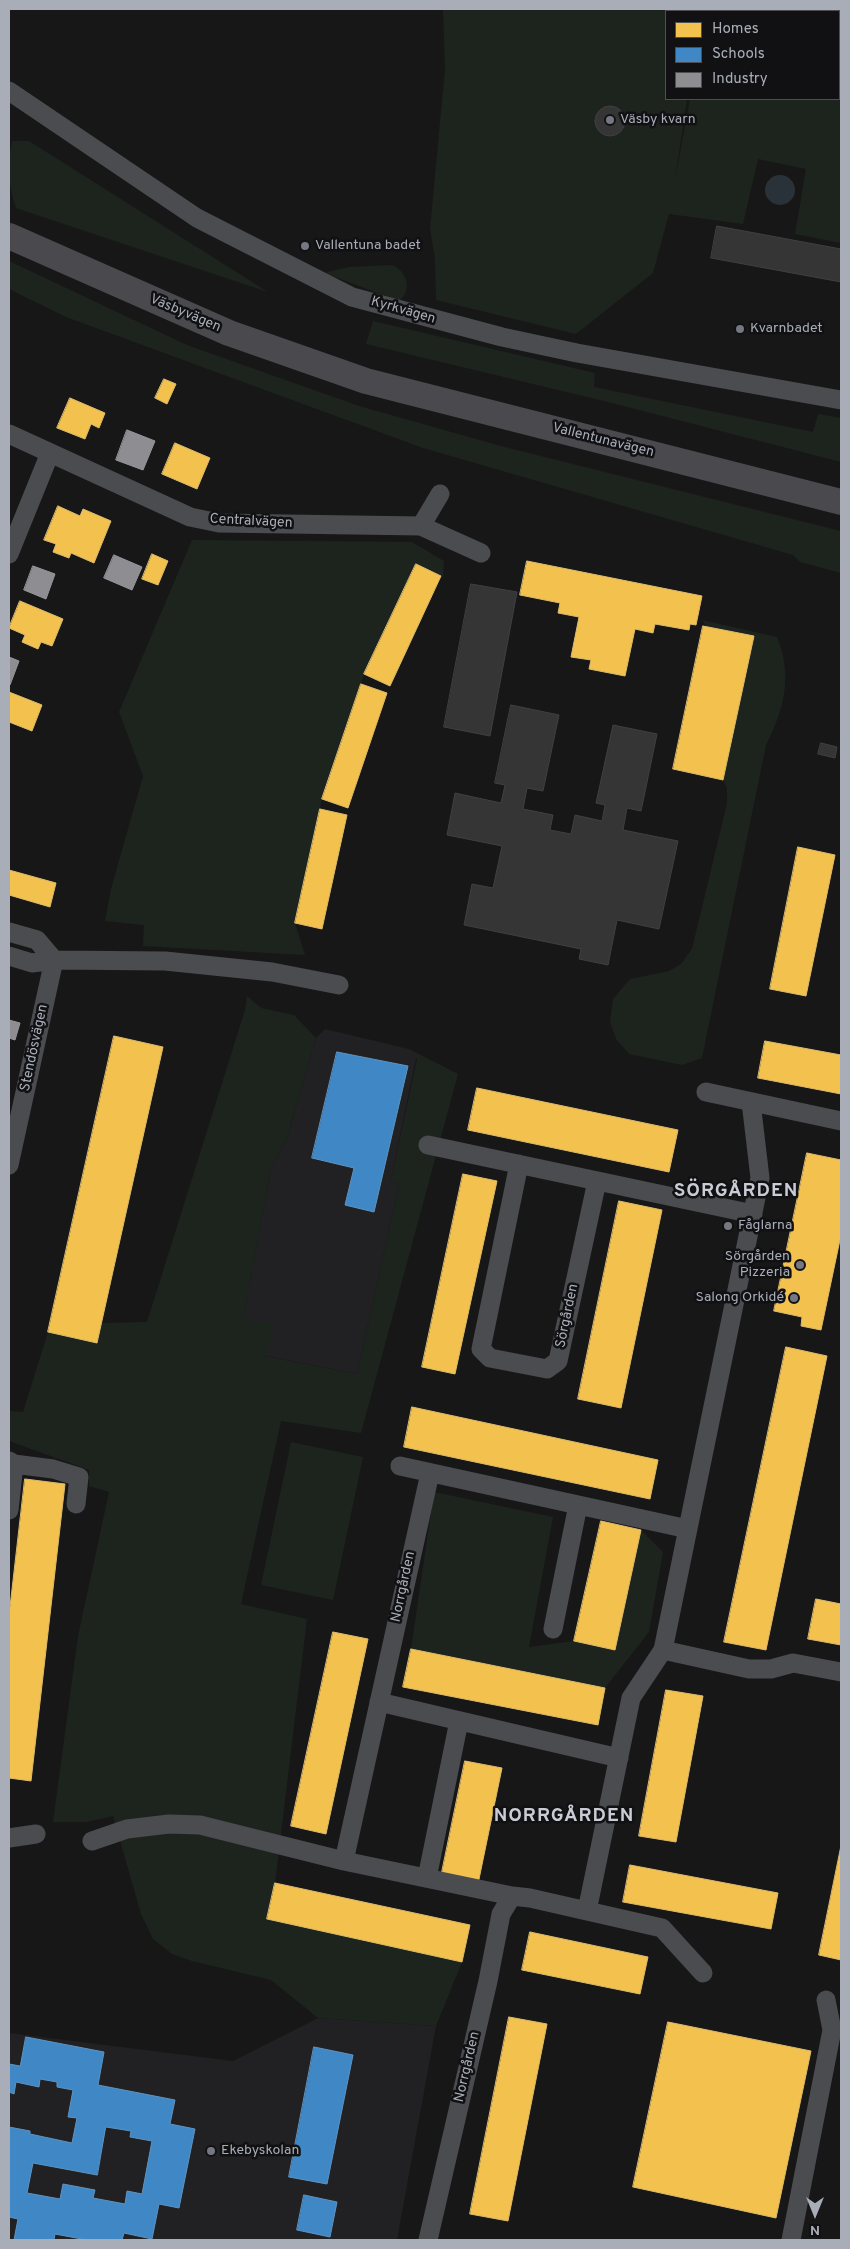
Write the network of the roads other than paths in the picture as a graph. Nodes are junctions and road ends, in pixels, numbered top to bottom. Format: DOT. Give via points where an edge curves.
graph roads {
  1 [pos="10,96"];
  2 [pos="9,236"];
  3 [pos="366,381"];
  4 [pos="841,400"];
  5 [pos="9,434"];
  6 [pos="50,453"];
  7 [pos="440,494"];
  8 [pos="841,502"];
  9 [pos="421,526"];
  10 [pos="481,553"];
  11 [pos="9,554"];
  12 [pos="9,932"];
  13 [pos="9,956"];
  14 [pos="54,960"];
  15 [pos="339,985"];
  16 [pos="706,1092"];
  17 [pos="750,1102"];
  18 [pos="841,1121"];
  19 [pos="428,1146"];
  20 [pos="519,1164"];
  21 [pos="9,1165"];
  22 [pos="597,1181"];
  23 [pos="753,1214"];
  24 [pos="11,1462"];
  25 [pos="400,1466"];
  26 [pos="430,1473"];
  27 [pos="76,1504"];
  28 [pos="578,1505"];
  29 [pos="9,1510"];
  30 [pos="688,1529"];
  31 [pos="553,1629"];
  32 [pos="663,1650"];
  33 [pos="841,1672"];
  34 [pos="380,1702"];
  35 [pos="459,1720"];
  36 [pos="619,1758"];
  37 [pos="36,1834"];
  38 [pos="9,1838"];
  39 [pos="92,1840"];
  40 [pos="344,1861"];
  41 [pos="428,1878"];
  42 [pos="512,1896"];
  43 [pos="587,1911"];
  44 [pos="703,1973"];
  45 [pos="826,2000"];
  46 [pos="428,2240"];
  47 [pos="791,2240"];
  1 -- 4 [label="street, Kyrkvägen" via="196,218 352,297 502,337 577,353"];
  2 -- 3 [label="main road, Väsbyvägen" via="228,332"];
  3 -- 8 [label="main road, Vallentunavägen"];
  5 -- 6 [label="street, Centralvägen"];
  6 -- 9 [label="street, Centralvägen" via="190,517 219,523"];
  6 -- 11 [label="street"];
  7 -- 9 [label="street"];
  9 -- 10 [label="street, Centralvägen"];
  12 -- 14 [label="street" via="37,940"];
  13 -- 14 [label="street" via="32,963"];
  14 -- 15 [label="street" via="165,961 272,972"];
  14 -- 21 [label="street, Stendösvägen"];
  16 -- 17 [label="street"];
  17 -- 18 [label="street"];
  17 -- 23 [label="street" via="760,1178"];
  19 -- 20 [label="street"];
  20 -- 22 [label="street"];
  20 -- 22 [label="street, Sörgården" via="481,1349 490,1358 547,1368 558,1361"];
  22 -- 23 [label="street"];
  23 -- 30 [label="street"];
  24 -- 27 [label="street" via="79,1477"];
  24 -- 29 [label="street"];
  25 -- 26 [label="street"];
  26 -- 28 [label="street"];
  26 -- 34 [label="street, Norrgården"];
  28 -- 30 [label="street"];
  28 -- 31 [label="street"];
  30 -- 32 [label="street"];
  32 -- 33 [label="street" via="749,1669 793,1664"];
  32 -- 36 [label="street" via="632,1698"];
  34 -- 35 [label="street"];
  34 -- 40 [label="street, Norrgården"];
  35 -- 36 [label="street"];
  35 -- 41 [label="street"];
  36 -- 43 [label="street"];
  37 -- 38 [label="street"];
  39 -- 40 [label="street" via="136,1828 200,1825"];
  40 -- 41 [label="street"];
  41 -- 42 [label="street"];
  42 -- 43 [label="street"];
  42 -- 46 [label="street, Norrgården" via="501,1914"];
  43 -- 44 [label="street" via="662,1928"];
  45 -- 47 [label="street" via="832,2030"];
}
